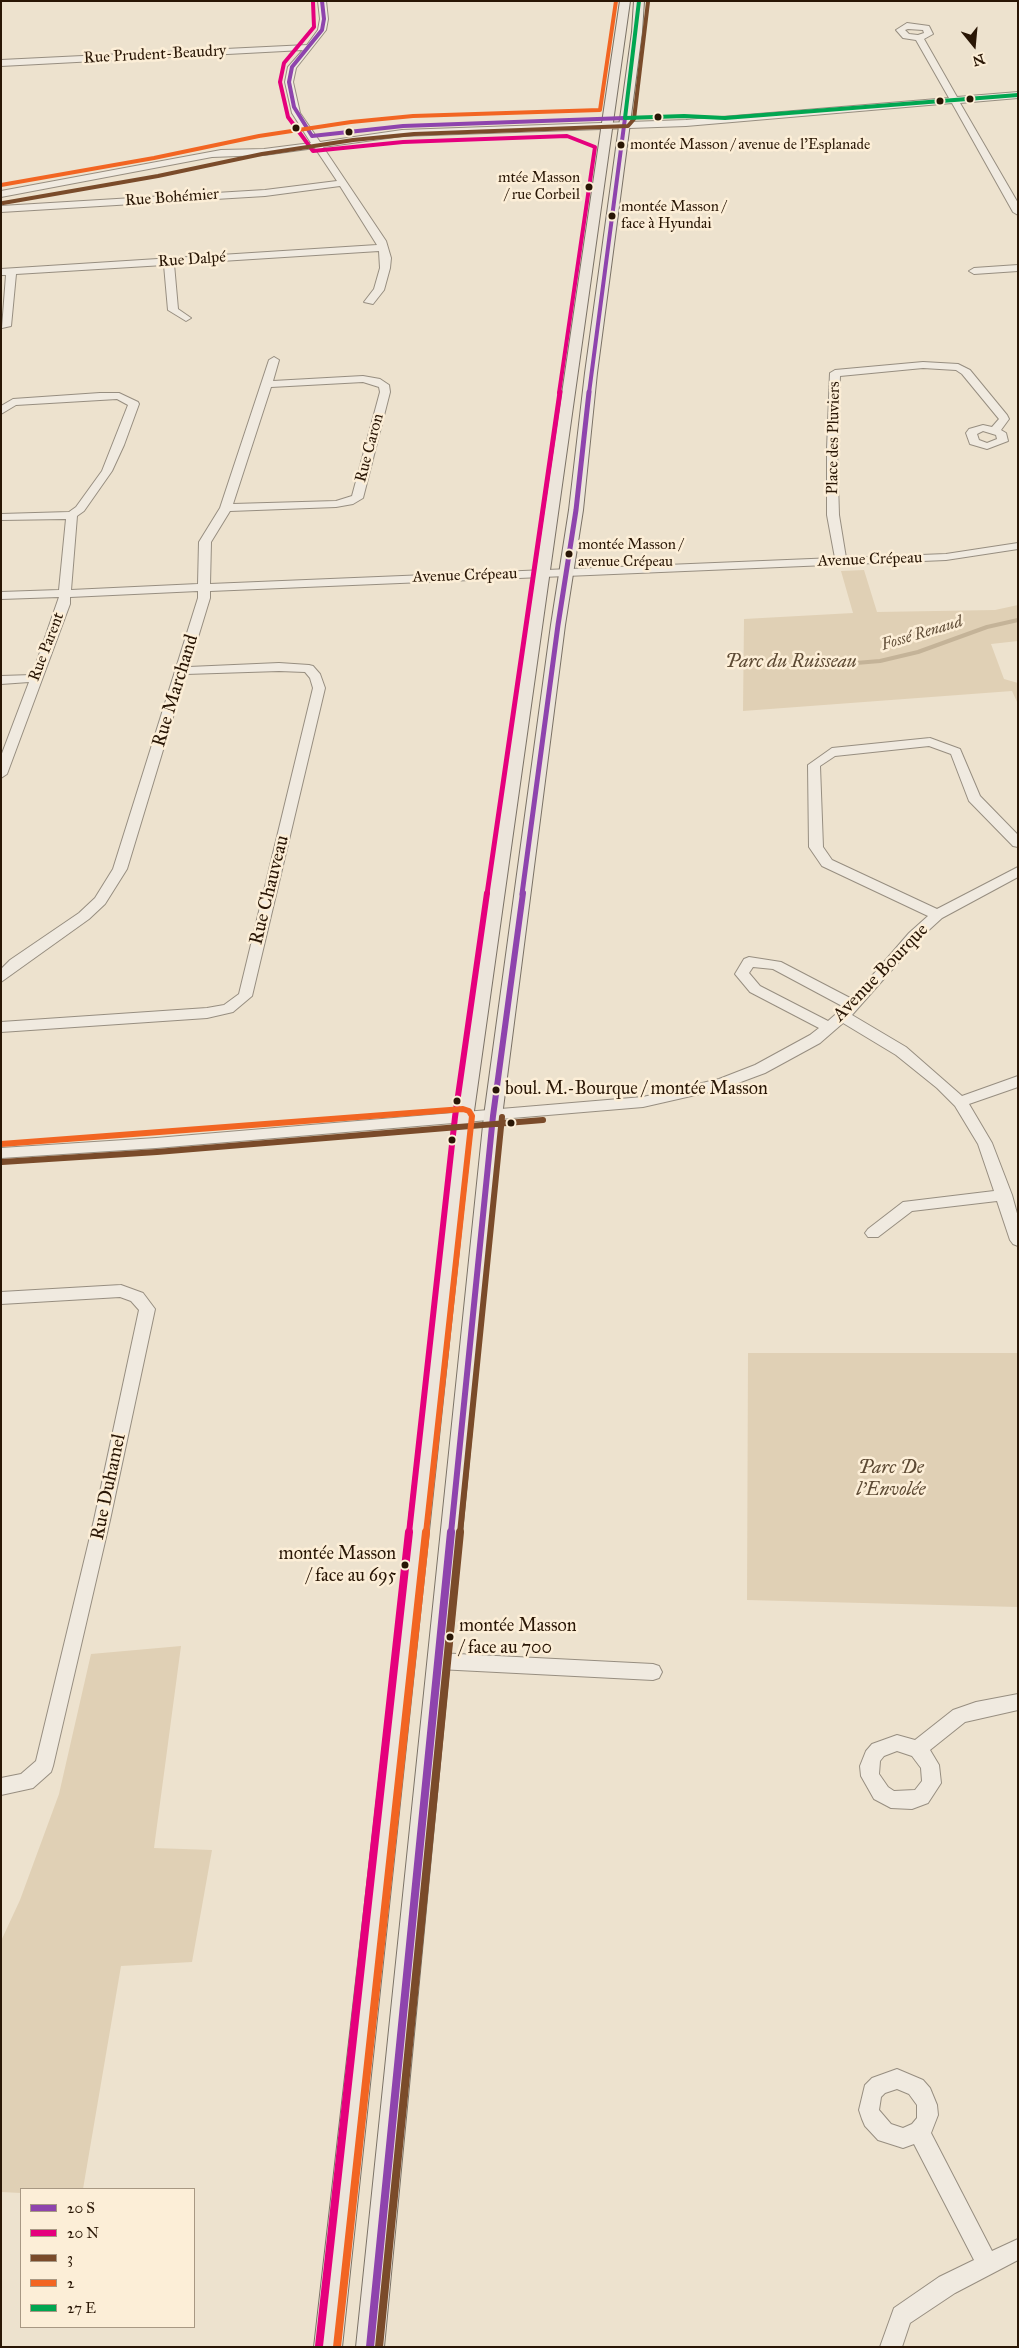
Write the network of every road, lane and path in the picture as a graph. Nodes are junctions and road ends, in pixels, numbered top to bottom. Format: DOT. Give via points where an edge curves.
graph roads {
  1 [pos="322,1"];
  2 [pos="625,1"];
  3 [pos="639,1"];
  4 [pos="919,38"];
  5 [pos="309,47"];
  6 [pos="1,63"];
  7 [pos="1018,95"];
  8 [pos="1018,101"];
  9 [pos="954,102"];
  10 [pos="608,122"];
  11 [pos="625,122"];
  12 [pos="568,127"];
  13 [pos="315,140"];
  14 [pos="605,141"];
  15 [pos="343,183"];
  16 [pos="1,194"];
  17 [pos="1,209"];
  18 [pos="1018,211"];
  19 [pos="383,248"];
  20 [pos="168,262"];
  21 [pos="1018,268"];
  22 [pos="974,271"];
  23 [pos="6,272"];
  24 [pos="369,302"];
  25 [pos="186,318"];
  26 [pos="6,326"];
  27 [pos="274,360"];
  28 [pos="266,384"];
  29 [pos="1,410"];
  30 [pos="995,430"];
  31 [pos="226,508"];
  32 [pos="72,515"];
  33 [pos="1,517"];
  34 [pos="1018,546"];
  35 [pos="841,561"];
  36 [pos="565,573"];
  37 [pos="543,574"];
  38 [pos="204,586"];
  39 [pos="64,593"];
  40 [pos="1,596"];
  41 [pos="182,670"];
  42 [pos="35,678"];
  43 [pos="1,680"];
  44 [pos="2,771"];
  45 [pos="512,798"];
  46 [pos="535,799"];
  47 [pos="1018,843"];
  48 [pos="1018,871"];
  49 [pos="937,915"];
  50 [pos="1,977"];
  51 [pos="848,1011"];
  52 [pos="1,1027"];
  53 [pos="828,1027"];
  54 [pos="1018,1081"];
  55 [pos="960,1102"];
  56 [pos="493,1116"];
  57 [pos="464,1118"];
  58 [pos="1,1153"];
  59 [pos="1004,1196"];
  60 [pos="874,1233"];
  61 [pos="1018,1240"];
  62 [pos="1,1298"];
  63 [pos="438,1661"];
  64 [pos="653,1672"];
  65 [pos="1018,1702"];
  66 [pos="918,1750"];
  67 [pos="1,1787"];
  68 [pos="919,2132"];
  69 [pos="1018,2249"];
  70 [pos="988,2264"];
  71 [pos="328,2347"];
  72 [pos="370,2347"];
  73 [pos="892,2347"];
  1 -- 5 [label="street" via="324,24"];
  2 -- 10 [label="main road"];
  3 -- 11 [label="main road"];
  4 -- 9 [label="street"];
  5 -- 6 [label="street, Rue Prudent-Beaudry"];
  5 -- 13 [label="street" via="292,67 289,82 294,107"];
  7 -- 9 [label="street"];
  8 -- 9 [label="street"];
  9 -- 11 [label="street" via="686,123"];
  9 -- 18 [label="street"];
  10 -- 11 [label="street"];
  10 -- 12 [label="street"];
  10 -- 13 [label="street" via="403,126"];
  10 -- 14 [label="main road"];
  11 -- 36 [label="main road" via="576,510"];
  12 -- 13 [label="street" via="402,133"];
  12 -- 14 [label="street"];
  13 -- 15 [label="street"];
  13 -- 16 [label="street" via="264,152 213,156"];
  14 -- 37 [label="main road"];
  15 -- 17 [label="street, Rue Bohémier" via="265,193"];
  15 -- 19 [label="street"];
  19 -- 20 [label="street, Rue Dalpé"];
  19 -- 24 [label="street" via="385,268 379,290"];
  20 -- 23 [label="street, Rue Dalpé"];
  20 -- 25 [label="street" via="173,310"];
  21 -- 22 [label="street"];
  23 -- 26 [label="street"];
  27 -- 28 [label="street, Rue Marchand"];
  28 -- 31 [label="street, Rue Marchand"];
  28 -- 31 [label="street, Rue Caron" via="364,379 384,385 385,392 357,498 336,504"];
  29 -- 32 [label="street" via="13,402 100,396 119,396 134,404 107,471 92,495"];
  30 -- 35 [label="street, Place des Pluviers" via="1004,419 1002,415 966,372 958,367 923,366 835,373 833,515"];
  31 -- 38 [label="street, Rue Marchand" via="206,542"];
  32 -- 33 [label="street"];
  32 -- 39 [label="street, Rue Parent"];
  34 -- 35 [label="street, Avenue Crépeau" via="958,556"];
  35 -- 36 [label="street, Avenue Crépeau"];
  36 -- 37 [label="street, Avenue Crépeau"];
  36 -- 46 [label="main road"];
  37 -- 38 [label="street, Avenue Crépeau"];
  37 -- 45 [label="main road"];
  38 -- 39 [label="street, Avenue Crépeau"];
  38 -- 41 [label="street, Rue Marchand" via="204,598"];
  39 -- 40 [label="street, Avenue Crépeau"];
  39 -- 42 [label="street, Rue Parent" via="64,604"];
  41 -- 50 [label="street, Rue Marchand" via="120,869 100,900 84,916 15,963"];
  41 -- 52 [label="street, Rue Chauveau" via="309,669 319,688 245,996 228,1009 207,1013"];
  42 -- 43 [label="street"];
  42 -- 44 [label="street, Rue Parent"];
  45 -- 46 [label="main road"];
  45 -- 57 [label="main road"];
  46 -- 56 [label="main road"];
  47 -- 49 [label="street" via="974,798 956,752 930,742 832,752 814,765 816,847 827,863"];
  48 -- 49 [label="street, Avenue Bourque"];
  49 -- 51 [label="street, Avenue Bourque" via="914,936"];
  51 -- 53 [label="street, Avenue Bourque"];
  51 -- 53 [label="street" via="776,966 749,962 742,974 756,988"];
  51 -- 55 [label="street" via="942,1084"];
  53 -- 56 [label="street, Avenue Bourque" via="815,1039 760,1069 704,1089 643,1102"];
  54 -- 55 [label="street"];
  55 -- 59 [label="street" via="985,1143"];
  56 -- 57 [label="street, Avenue Bourque"];
  56 -- 63 [label="main road"];
  57 -- 58 [label="street, Avenue Bourque"];
  57 -- 71 [label="main road"];
  59 -- 60 [label="street" via="908,1206"];
  59 -- 61 [label="street"];
  62 -- 67 [label="street, Rue Duhamel" via="121,1290 137,1297 147,1309 44,1766 26,1782"];
  63 -- 64 [label="street"];
  63 -- 72 [label="main road"];
  65 -- 66 [label="street" via="959,1716"];
  68 -- 70 [label="street"];
  69 -- 70 [label="street"];
  70 -- 73 [label="street" via="947,2285 902,2316"];
}
